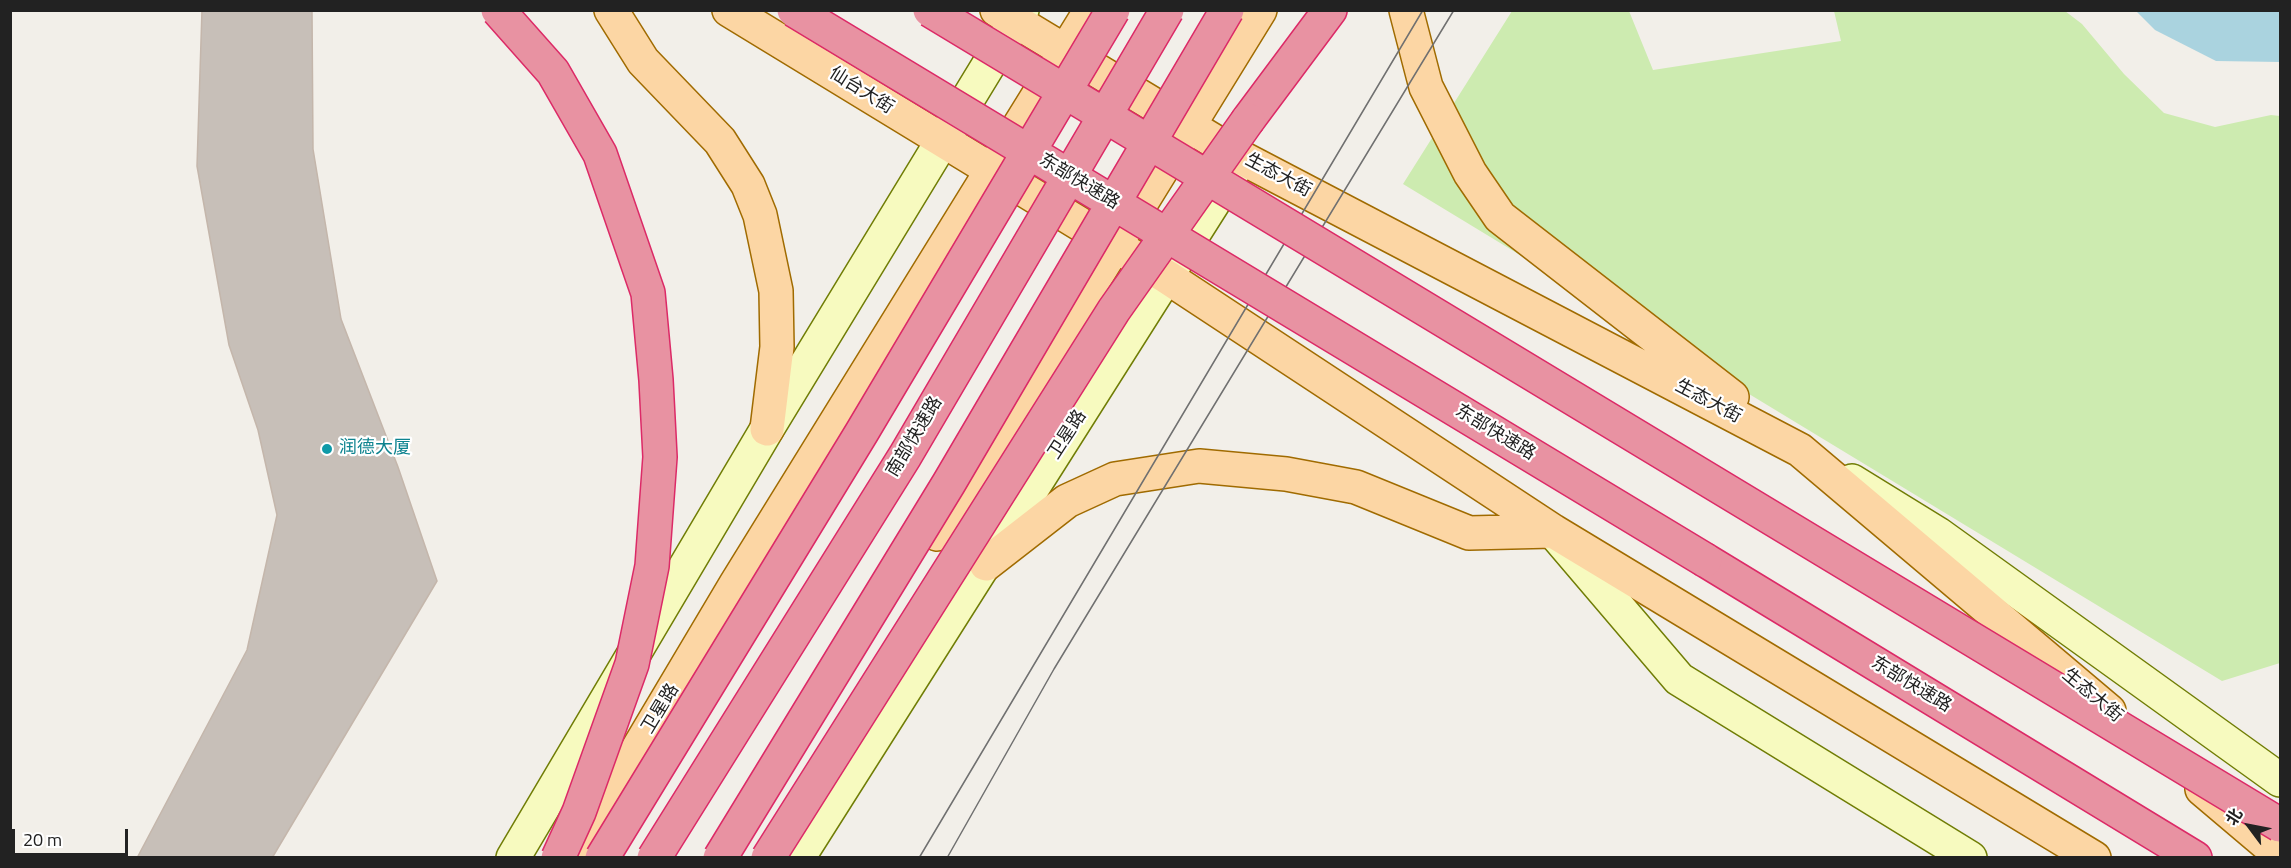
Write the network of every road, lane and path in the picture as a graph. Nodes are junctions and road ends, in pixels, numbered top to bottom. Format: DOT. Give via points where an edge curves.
graph roads {
  1 [pos="498,10"];
  2 [pos="611,10"];
  3 [pos="729,10"];
  4 [pos="794,10"];
  5 [pos="930,10"];
  6 [pos="1091,10"];
  7 [pos="1113,10"];
  8 [pos="1167,10"];
  9 [pos="1227,10"];
  10 [pos="1260,10"];
  11 [pos="1332,10"];
  12 [pos="1406,10"];
  13 [pos="1012,14"];
  14 [pos="1065,52"];
  15 [pos="1189,126"];
  16 [pos="942,141"];
  17 [pos="1242,158"];
  18 [pos="992,171"];
  19 [pos="1115,246"];
  20 [pos="1167,277"];
  21 [pos="767,429"];
  22 [pos="1800,450"];
  23 [pos="1553,531"];
  24 [pos="986,564"];
  25 [pos="2280,780"];
  26 [pos="2280,825"];
  27 [pos="2280,855"];
  28 [pos="513,858"];
  29 [pos="558,858"];
  30 [pos="573,858"];
  31 [pos="602,858"];
  32 [pos="654,858"];
  33 [pos="720,858"];
  34 [pos="738,858"];
  35 [pos="768,858"];
  36 [pos="798,858"];
  37 [pos="1970,858"];
  38 [pos="2094,858"];
  39 [pos="2196,858"];
  1 -- 29 [label="highway, bridge" via="553,72 600,154 648,293 656,380 660,457 652,566 632,664 579,812"];
  2 -- 21 [label="main road" via="643,60 720,141 748,185 760,215 776,291 777,347"];
  3 -- 16 [label="main road, 仙台大街"];
  4 -- 39 [label="highway, 东部快速路, bridge"];
  5 -- 26 [label="highway, bridge"];
  6 -- 14 [label="main road, 卫星路"];
  7 -- 31 [label="highway, bridge"];
  8 -- 32 [label="highway, 南部快速路, bridge" via="905,456"];
  9 -- 33 [label="highway, bridge" via="955,473"];
  10 -- 15 [label="main road"];
  11 -- 17 [label="main road, 卫星路"];
  11 -- 35 [label="highway, bridge" via="1113,310"];
  12 -- 22 [label="main road" via="1426,87 1470,173 1500,217"];
  13 -- 14 [label="main road"];
  13 -- 16 [label="main road"];
  14 -- 15 [label="main road, 生态大街"];
  14 -- 18 [label="main road, 卫星路"];
  15 -- 17 [label="main road, 生态大街"];
  15 -- 19 [label="main road"];
  16 -- 18 [label="main road, 仙台大街"];
  16 -- 21 [label="main road"];
  17 -- 20 [label="main road, 卫星路"];
  17 -- 22 [label="main road, 生态大街"];
  18 -- 19 [label="main road"];
  18 -- 30 [label="main road, 卫星路" via="736,584"];
  19 -- 20 [label="main road"];
  19 -- 34 [label="main road"];
  20 -- 23 [label="main road"];
  20 -- 24 [label="main road, 卫星路"];
  21 -- 28 [label="main road"];
  22 -- 25 [label="main road" via="1938,534"];
  22 -- 27 [label="main road, 生态大街"];
  23 -- 24 [label="main road" via="1469,533 1356,487 1286,474 1199,466 1115,479 1067,501"];
  23 -- 37 [label="main road" via="1679,679"];
  23 -- 38 [label="main road"];
  24 -- 36 [label="main road, 卫星路"];
}
